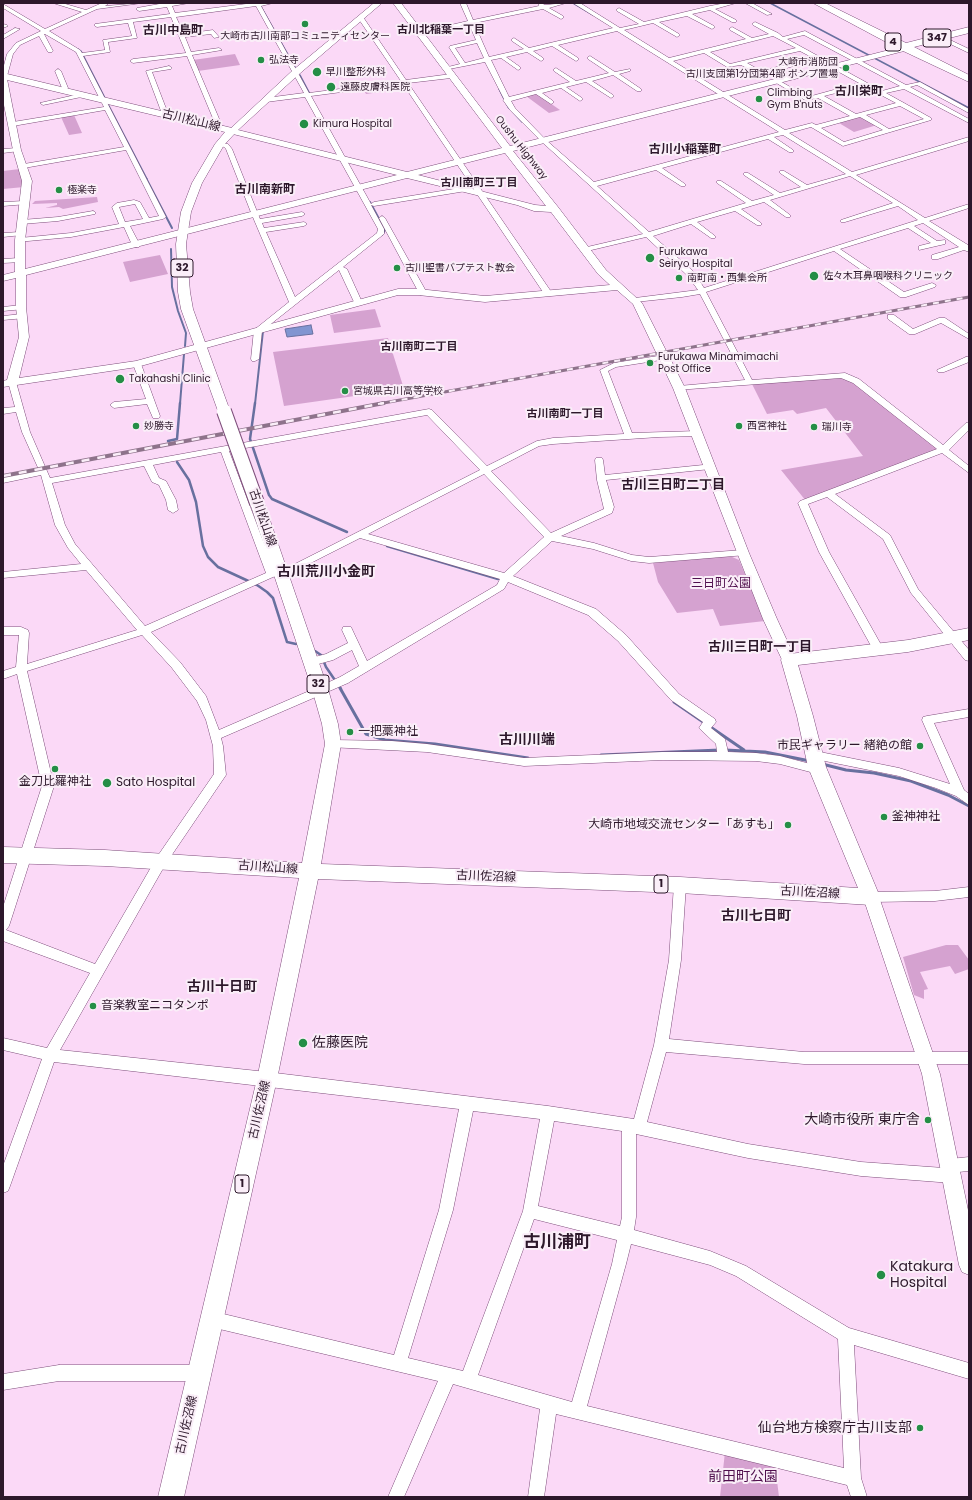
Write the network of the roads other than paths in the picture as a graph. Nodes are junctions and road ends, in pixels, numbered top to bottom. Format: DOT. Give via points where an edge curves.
graph roads {
  1 [pos="4,3"];
  2 [pos="56,3"];
  3 [pos="106,3"];
  4 [pos="186,3"];
  5 [pos="378,3"];
  6 [pos="397,3"];
  7 [pos="463,3"];
  8 [pos="539,3"];
  9 [pos="563,3"];
  10 [pos="576,3"];
  11 [pos="733,3"];
  12 [pos="748,3"];
  13 [pos="818,3"];
  14 [pos="827,3"];
  15 [pos="169,4"];
  16 [pos="261,4"];
  17 [pos="3,6"];
  18 [pos="139,6"];
  19 [pos="545,7"];
  20 [pos="710,8"];
  21 [pos="93,9"];
  22 [pos="619,10"];
  23 [pos="115,11"];
  24 [pos="86,12"];
  25 [pos="688,14"];
  26 [pos="769,14"];
  27 [pos="173,15"];
  28 [pos="77,16"];
  29 [pos="561,17"];
  30 [pos="361,18"];
  31 [pos="130,21"];
  32 [pos="734,21"];
  33 [pos="471,22"];
  34 [pos="653,22"];
  35 [pos="76,24"];
  36 [pos="643,24"];
  37 [pos="755,24"];
  38 [pos="98,25"];
  39 [pos="54,26"];
  40 [pos="810,26"];
  41 [pos="712,27"];
  42 [pos="18,29"];
  43 [pos="618,29"];
  44 [pos="732,29"];
  45 [pos="969,30"];
  46 [pos="44,31"];
  47 [pos="419,33"];
  48 [pos="774,34"];
  49 [pos="969,34"];
  50 [pos="677,35"];
  51 [pos="182,36"];
  52 [pos="3,37"];
  53 [pos="216,37"];
  54 [pos="782,39"];
  55 [pos="3,40"];
  56 [pos="514,40"];
  57 [pos="751,40"];
  58 [pos="946,40"];
  59 [pos="479,41"];
  60 [pos="18,44"];
  61 [pos="553,44"];
  62 [pos="193,46"];
  63 [pos="187,47"];
  64 [pos="911,47"];
  65 [pos="800,49"];
  66 [pos="219,50"];
  67 [pos="528,50"];
  68 [pos="50,51"];
  69 [pos="705,51"];
  70 [pos="969,51"];
  71 [pos="3,54"];
  72 [pos="189,54"];
  73 [pos="83,55"];
  74 [pos="10,56"];
  75 [pos="502,56"];
  76 [pos="590,58"];
  77 [pos="818,58"];
  78 [pos="487,59"];
  79 [pos="541,59"];
  80 [pos="576,59"];
  81 [pos="668,60"];
  82 [pos="856,60"];
  83 [pos="133,61"];
  84 [pos="742,63"];
  85 [pos="464,65"];
  86 [pos="832,66"];
  87 [pos="169,68"];
  88 [pos="518,68"];
  89 [pos="556,70"];
  90 [pos="628,70"];
  91 [pos="58,71"];
  92 [pos="298,71"];
  93 [pos="448,72"];
  94 [pos="614,73"];
  95 [pos="969,75"];
  96 [pos="3,77"];
  97 [pos="969,79"];
  98 [pos="587,80"];
  99 [pos="776,81"];
  100 [pos="404,82"];
  101 [pos="575,83"];
  102 [pos="864,84"];
  103 [pos="561,86"];
  104 [pos="906,86"];
  105 [pos="64,90"];
  106 [pos="639,90"];
  107 [pos="537,92"];
  108 [pos="881,93"];
  109 [pos="84,94"];
  110 [pos="310,94"];
  111 [pos="723,95"];
  112 [pos="611,96"];
  113 [pos="819,96"];
  114 [pos="580,99"];
  115 [pos="266,100"];
  116 [pos="506,100"];
  117 [pos="551,102"];
  118 [pos="43,103"];
  119 [pos="900,104"];
  120 [pos="110,108"];
  121 [pos="969,111"];
  122 [pos="162,114"];
  123 [pos="858,116"];
  124 [pos="9,118"];
  125 [pos="969,121"];
  126 [pos="816,127"];
  127 [pos="220,128"];
  128 [pos="232,131"];
  129 [pos="889,131"];
  130 [pos="785,133"];
  131 [pos="769,137"];
  132 [pos="969,139"];
  133 [pos="544,141"];
  134 [pos="220,144"];
  135 [pos="17,150"];
  136 [pos="509,150"];
  137 [pos="3,151"];
  138 [pos="132,151"];
  139 [pos="791,151"];
  140 [pos="346,159"];
  141 [pos="459,163"];
  142 [pos="24,166"];
  143 [pos="658,168"];
  144 [pos="782,172"];
  145 [pos="746,174"];
  146 [pos="850,174"];
  147 [pos="409,175"];
  148 [pos="151,182"];
  149 [pos="719,182"];
  150 [pos="592,185"];
  151 [pos="682,185"];
  152 [pos="362,187"];
  153 [pos="806,187"];
  154 [pos="466,189"];
  155 [pos="480,193"];
  156 [pos="778,195"];
  157 [pos="764,199"];
  158 [pos="25,203"];
  159 [pos="750,203"];
  160 [pos="3,204"];
  161 [pos="374,204"];
  162 [pos="899,204"];
  163 [pos="969,206"];
  164 [pos="735,208"];
  165 [pos="555,209"];
  166 [pos="93,213"];
  167 [pos="302,214"];
  168 [pos="788,216"];
  169 [pos="257,218"];
  170 [pos="379,219"];
  171 [pos="147,220"];
  172 [pos="924,220"];
  173 [pos="691,221"];
  174 [pos="843,221"];
  175 [pos="22,222"];
  176 [pos="124,224"];
  177 [pos="304,224"];
  178 [pos="759,224"];
  179 [pos="908,226"];
  180 [pos="262,230"];
  181 [pos="390,232"];
  182 [pos="184,233"];
  183 [pos="647,234"];
  184 [pos="3,235"];
  185 [pos="713,236"];
  186 [pos="20,237"];
  187 [pos="952,239"];
  188 [pos="937,244"];
  189 [pos="136,246"];
  190 [pos="922,248"];
  191 [pos="967,248"];
  192 [pos="835,249"];
  193 [pos="586,250"];
  194 [pos="935,257"];
  195 [pos="19,260"];
  196 [pos="3,261"];
  197 [pos="341,268"];
  198 [pos="20,275"];
  199 [pos="3,278"];
  200 [pos="932,285"];
  201 [pos="618,287"];
  202 [pos="702,291"];
  203 [pos="423,292"];
  204 [pos="548,293"];
  205 [pos="635,300"];
  206 [pos="293,302"];
  207 [pos="358,302"];
  208 [pos="3,309"];
  209 [pos="21,312"];
  210 [pos="890,317"];
  211 [pos="3,318"];
  212 [pos="271,326"];
  213 [pos="969,327"];
  214 [pos="258,330"];
  215 [pos="959,330"];
  216 [pos="969,337"];
  217 [pos="201,346"];
  218 [pos="664,357"];
  219 [pos="255,359"];
  220 [pos="969,359"];
  221 [pos="137,364"];
  222 [pos="941,370"];
  223 [pos="749,381"];
  224 [pos="8,383"];
  225 [pos="679,388"];
  226 [pos="150,401"];
  227 [pos="114,405"];
  228 [pos="18,408"];
  229 [pos="3,411"];
  230 [pos="156,416"];
  231 [pos="969,425"];
  232 [pos="698,434"];
  233 [pos="629,436"];
  234 [pos="224,449"];
  235 [pos="944,450"];
  236 [pos="599,460"];
  237 [pos="147,462"];
  238 [pos="710,466"];
  239 [pos="485,470"];
  240 [pos="969,470"];
  241 [pos="45,477"];
  242 [pos="601,478"];
  243 [pos="3,480"];
  244 [pos="829,494"];
  245 [pos="173,510"];
  246 [pos="357,536"];
  247 [pos="550,537"];
  248 [pos="743,553"];
  249 [pos="89,566"];
  250 [pos="276,573"];
  251 [pos="3,575"];
  252 [pos="504,580"];
  253 [pos="347,630"];
  254 [pos="3,631"];
  255 [pos="144,631"];
  256 [pos="961,636"];
  257 [pos="354,644"];
  258 [pos="879,650"];
  259 [pos="969,657"];
  260 [pos="789,660"];
  261 [pos="314,661"];
  262 [pos="365,667"];
  263 [pos="21,669"];
  264 [pos="3,675"];
  265 [pos="326,689"];
  266 [pos="969,713"];
  267 [pos="215,736"];
  268 [pos="333,744"];
  269 [pos="722,751"];
  270 [pos="816,763"];
  271 [pos="964,796"];
  272 [pos="3,855"];
  273 [pos="26,855"];
  274 [pos="161,861"];
  275 [pos="310,871"];
  276 [pos="680,885"];
  277 [pos="969,892"];
  278 [pos="870,897"];
  279 [pos="3,926"];
  280 [pos="3,935"];
  281 [pos="99,971"];
  282 [pos="3,1044"];
  283 [pos="661,1045"];
  284 [pos="50,1055"];
  285 [pos="926,1057"];
  286 [pos="969,1058"];
  287 [pos="267,1079"];
  288 [pos="467,1104"];
  289 [pos="548,1113"];
  290 [pos="634,1126"];
  291 [pos="969,1164"];
  292 [pos="951,1171"];
  293 [pos="3,1186"];
  294 [pos="530,1211"];
  295 [pos="625,1235"];
  296 [pos="969,1265"];
  297 [pos="211,1319"];
  298 [pos="846,1335"];
  299 [pos="399,1363"];
  300 [pos="969,1371"];
  301 [pos="199,1373"];
  302 [pos="448,1375"];
  303 [pos="468,1380"];
  304 [pos="3,1382"];
  305 [pos="549,1405"];
  306 [pos="577,1412"];
  307 [pos="853,1478"];
  308 [pos="171,1497"];
  309 [pos="396,1497"];
  310 [pos="536,1497"];
  311 [pos="859,1497"];
  1 -- 46 [label="street"];
  2 -- 24 [label="street"];
  3 -- 21 [label="street"];
  4 -- 15 [label="street"];
  5 -- 30 [label="street"];
  6 -- 47 [label="street, Oushu Highway"];
  7 -- 33 [label="street"];
  8 -- 19 [label="street"];
  9 -- 19 [label="street"];
  10 -- 43 [label="street"];
  11 -- 20 [label="street"];
  12 -- 26 [label="street"];
  13 -- 64 [label="highway, 4"];
  14 -- 64 [label="highway, 4"];
  15 -- 18 [label="street"];
  15 -- 27 [label="street"];
  16 -- 27 [label="street"];
  16 -- 92 [label="street"];
  17 -- 46 [label="street"];
  18 -- 21 [label="street"];
  19 -- 29 [label="street"];
  19 -- 33 [label="street"];
  20 -- 25 [label="street"];
  20 -- 32 [label="street"];
  21 -- 24 [label="street"];
  22 -- 36 [label="street"];
  23 -- 28 [label="street"];
  24 -- 28 [label="street"];
  25 -- 34 [label="street"];
  25 -- 41 [label="street"];
  27 -- 31 [label="street"];
  27 -- 51 [label="street"];
  28 -- 39 [label="street"];
  30 -- 92 [label="street"];
  30 -- 100 [label="street"];
  31 -- 38 [label="street"];
  31 -- 73 [label="street" via="135,37 105,41 108,51"];
  33 -- 47 [label="street"];
  33 -- 59 [label="street"];
  34 -- 36 [label="street"];
  34 -- 50 [label="street"];
  35 -- 39 [label="street"];
  36 -- 43 [label="street"];
  37 -- 48 [label="street"];
  39 -- 46 [label="street"];
  40 -- 48 [label="street"];
  42 -- 52 [label="street"];
  43 -- 61 [label="street"];
  43 -- 81 [label="street"];
  44 -- 57 [label="street"];
  45 -- 64 [label="highway, 347"];
  46 -- 60 [label="street"];
  46 -- 68 [label="street" via="41,34"];
  46 -- 73 [label="street"];
  47 -- 93 [label="street, Oushu Highway"];
  48 -- 54 [label="street"];
  48 -- 57 [label="street"];
  49 -- 58 [label="highway, 347"];
  51 -- 53 [label="street" via="213,32"];
  51 -- 63 [label="street"];
  54 -- 65 [label="street"];
  54 -- 82 [label="street" via="805,34"];
  55 -- 60 [label="street"];
  56 -- 67 [label="street"];
  57 -- 69 [label="street"];
  58 -- 64 [label="highway, 347"];
  58 -- 70 [label="street"];
  59 -- 78 [label="street"];
  59 -- 85 [label="street" via="452,47"];
  60 -- 74 [label="street"];
  61 -- 67 [label="street"];
  61 -- 80 [label="street"];
  62 -- 63 [label="street"];
  63 -- 72 [label="street"];
  64 -- 82 [label="street"];
  64 -- 95 [label="highway, 4"];
  64 -- 97 [label="highway, 4"];
  65 -- 77 [label="street"];
  65 -- 84 [label="street"];
  66 -- 72 [label="street"];
  67 -- 75 [label="street"];
  67 -- 79 [label="street"];
  69 -- 81 [label="street"];
  69 -- 84 [label="street" via="729,66"];
  71 -- 74 [label="street"];
  72 -- 83 [label="street"];
  72 -- 127 [label="street"];
  73 -- 120 [label="street"];
  74 -- 96 [label="street"];
  75 -- 78 [label="street"];
  75 -- 88 [label="street"];
  76 -- 94 [label="street"];
  77 -- 84 [label="street" via="760,73"];
  77 -- 86 [label="street"];
  78 -- 85 [label="street"];
  78 -- 116 [label="street"];
  81 -- 111 [label="street"];
  82 -- 86 [label="street"];
  82 -- 104 [label="street"];
  85 -- 93 [label="street"];
  86 -- 99 [label="street"];
  86 -- 102 [label="street"];
  87 -- 122 [label="street" via="149,71 164,111"];
  89 -- 101 [label="street"];
  90 -- 94 [label="street"];
  91 -- 105 [label="street"];
  92 -- 110 [label="street"];
  92 -- 115 [label="street"];
  93 -- 100 [label="street"];
  93 -- 136 [label="street, Oushu Highway"];
  94 -- 98 [label="street"];
  94 -- 106 [label="street"];
  96 -- 105 [label="main road, 古川松山線"];
  96 -- 124 [label="street"];
  98 -- 101 [label="street"];
  98 -- 112 [label="street"];
  99 -- 111 [label="street"];
  99 -- 113 [label="street" via="807,99"];
  100 -- 110 [label="street"];
  100 -- 141 [label="street"];
  101 -- 103 [label="street"];
  102 -- 108 [label="street"];
  102 -- 113 [label="street"];
  103 -- 107 [label="street"];
  103 -- 114 [label="street"];
  104 -- 108 [label="street"];
  104 -- 121 [label="street" via="918,83"];
  104 -- 125 [label="street"];
  105 -- 109 [label="main road, 古川松山線"];
  107 -- 116 [label="street"];
  107 -- 117 [label="street"];
  108 -- 119 [label="street"];
  109 -- 118 [label="street"];
  109 -- 120 [label="main road, 古川松山線"];
  110 -- 115 [label="street"];
  110 -- 140 [label="street"];
  111 -- 130 [label="street"];
  111 -- 133 [label="street"];
  113 -- 123 [label="street"];
  115 -- 128 [label="street"];
  116 -- 133 [label="street" via="516,114"];
  119 -- 123 [label="street"];
  119 -- 129 [label="street" via="929,119"];
  120 -- 122 [label="main road, 古川松山線"];
  120 -- 124 [label="street"];
  120 -- 138 [label="street"];
  122 -- 127 [label="main road, 古川松山線"];
  123 -- 126 [label="street"];
  123 -- 129 [label="street"];
  124 -- 135 [label="street"];
  126 -- 129 [label="street" via="843,144"];
  126 -- 130 [label="street" via="812,125"];
  127 -- 128 [label="main road, 古川松山線"];
  128 -- 134 [label="main road, 古川松山線 / 32"];
  128 -- 140 [label="street"];
  130 -- 131 [label="street"];
  130 -- 146 [label="street"];
  131 -- 139 [label="street"];
  131 -- 143 [label="street"];
  132 -- 146 [label="street"];
  133 -- 136 [label="street"];
  133 -- 150 [label="street"];
  134 -- 169 [label="street" via="226,145 229,149"];
  134 -- 182 [label="main road, 古川松山線 / 32" via="197,183 186,212"];
  135 -- 137 [label="street"];
  135 -- 142 [label="street"];
  136 -- 141 [label="street"];
  136 -- 165 [label="street, Oushu Highway"];
  138 -- 142 [label="street"];
  138 -- 148 [label="street"];
  138 -- 171 [label="street" via="163,217"];
  140 -- 147 [label="street"];
  140 -- 152 [label="street"];
  141 -- 147 [label="street"];
  141 -- 155 [label="street"];
  142 -- 158 [label="street" via="27,181"];
  143 -- 150 [label="street"];
  143 -- 151 [label="street"];
  144 -- 153 [label="street"];
  145 -- 156 [label="street"];
  146 -- 153 [label="street"];
  146 -- 162 [label="street"];
  147 -- 152 [label="street"];
  147 -- 154 [label="street"];
  149 -- 159 [label="street"];
  150 -- 183 [label="street"];
  152 -- 161 [label="street"];
  152 -- 169 [label="street"];
  152 -- 170 [label="street"];
  153 -- 156 [label="street"];
  154 -- 155 [label="street"];
  154 -- 161 [label="street"];
  155 -- 165 [label="street" via="534,208"];
  155 -- 204 [label="street"];
  156 -- 157 [label="street"];
  157 -- 159 [label="street"];
  157 -- 168 [label="street"];
  158 -- 160 [label="street"];
  158 -- 175 [label="street"];
  159 -- 164 [label="street"];
  161 -- 170 [label="street"];
  162 -- 172 [label="street"];
  162 -- 174 [label="street"];
  163 -- 172 [label="street"];
  164 -- 173 [label="street"];
  164 -- 178 [label="street"];
  165 -- 193 [label="street, Oushu Highway"];
  166 -- 175 [label="street"];
  167 -- 169 [label="street"];
  169 -- 180 [label="street"];
  169 -- 182 [label="street"];
  170 -- 181 [label="street"];
  170 -- 197 [label="street" via="382,229 380,234"];
  171 -- 176 [label="street"];
  171 -- 176 [label="street" via="138,203 134,202 115,207"];
  172 -- 179 [label="street"];
  172 -- 187 [label="street"];
  173 -- 183 [label="street"];
  173 -- 185 [label="street"];
  175 -- 186 [label="street"];
  176 -- 186 [label="street" via="71,235"];
  176 -- 189 [label="street"];
  177 -- 180 [label="street"];
  179 -- 188 [label="street"];
  179 -- 192 [label="street"];
  180 -- 206 [label="street"];
  181 -- 197 [label="street"];
  181 -- 203 [label="street"];
  182 -- 189 [label="street"];
  182 -- 217 [label="main road, 古川松山線 / 32" via="181,244 184,292 187,309"];
  183 -- 193 [label="street"];
  183 -- 202 [label="street" via="691,274"];
  184 -- 186 [label="street"];
  186 -- 195 [label="street"];
  187 -- 188 [label="street"];
  187 -- 191 [label="street"];
  188 -- 190 [label="street"];
  189 -- 198 [label="street"];
  191 -- 194 [label="street"];
  192 -- 200 [label="street" via="903,295"];
  192 -- 202 [label="street"];
  193 -- 201 [label="street, Oushu Highway" via="602,272"];
  195 -- 196 [label="street"];
  195 -- 198 [label="street"];
  197 -- 206 [label="street"];
  197 -- 207 [label="street"];
  197 -- 212 [label="street"];
  198 -- 199 [label="street"];
  198 -- 209 [label="street"];
  201 -- 204 [label="street"];
  201 -- 205 [label="street, Oushu Highway"];
  202 -- 205 [label="street"];
  202 -- 223 [label="street"];
  203 -- 204 [label="street" via="485,299"];
  203 -- 207 [label="street" via="398,292"];
  205 -- 218 [label="street"];
  206 -- 214 [label="street"];
  207 -- 212 [label="street"];
  208 -- 209 [label="street"];
  209 -- 211 [label="street"];
  209 -- 224 [label="street" via="24,336"];
  210 -- 215 [label="street" via="912,332 942,320"];
  212 -- 214 [label="street"];
  213 -- 215 [label="street"];
  214 -- 217 [label="street"];
  214 -- 219 [label="street"];
  215 -- 216 [label="street"];
  217 -- 221 [label="street"];
  217 -- 250 [label="main road, 古川松山線 / 32, bridge" via="257,503"];
  218 -- 225 [label="street"];
  218 -- 233 [label="street" via="614,365 604,370"];
  220 -- 222 [label="street"];
  221 -- 224 [label="street"];
  221 -- 226 [label="street"];
  223 -- 225 [label="street"];
  223 -- 235 [label="street" via="835,375 849,377"];
  224 -- 228 [label="street"];
  225 -- 232 [label="street"];
  226 -- 227 [label="street"];
  226 -- 230 [label="street"];
  228 -- 229 [label="street"];
  228 -- 241 [label="street"];
  231 -- 235 [label="street"];
  232 -- 233 [label="street"];
  232 -- 238 [label="street"];
  233 -- 239 [label="street" via="545,442"];
  234 -- 237 [label="street" via="166,461"];
  234 -- 239 [label="street" via="428,412"];
  234 -- 250 [label="street"];
  235 -- 240 [label="street"];
  235 -- 244 [label="street"];
  236 -- 242 [label="street"];
  237 -- 241 [label="street"];
  237 -- 245 [label="street" via="154,480 163,483"];
  238 -- 242 [label="street"];
  238 -- 248 [label="street"];
  239 -- 246 [label="street"];
  239 -- 247 [label="street"];
  241 -- 243 [label="street"];
  241 -- 249 [label="street" via="60,525 71,546"];
  242 -- 247 [label="street" via="609,511"];
  244 -- 256 [label="street" via="887,537 914,591"];
  244 -- 258 [label="street" via="803,503 824,552"];
  246 -- 250 [label="street"];
  246 -- 252 [label="street"];
  247 -- 248 [label="street" via="594,546 631,558 649,560"];
  247 -- 252 [label="street"];
  248 -- 260 [label="street"];
  249 -- 251 [label="street"];
  249 -- 255 [label="street"];
  250 -- 255 [label="street"];
  250 -- 261 [label="main road, 古川松山線 / 32"];
  252 -- 262 [label="street" via="501,587"];
  252 -- 269 [label="street" via="583,607 601,617 675,697 711,722 704,728 721,742"];
  253 -- 257 [label="street"];
  254 -- 263 [label="street" via="24,633"];
  255 -- 263 [label="street"];
  255 -- 267 [label="street" via="176,664 202,699"];
  256 -- 258 [label="main road"];
  256 -- 259 [label="street"];
  257 -- 261 [label="street" via="329,657"];
  257 -- 262 [label="street"];
  258 -- 260 [label="main road"];
  260 -- 270 [label="main road"];
  261 -- 265 [label="main road, 古川松山線 / 32"];
  262 -- 265 [label="street"];
  263 -- 264 [label="street"];
  263 -- 273 [label="street" via="48,786"];
  265 -- 267 [label="street"];
  265 -- 268 [label="main road, 古川松山線 / 32"];
  266 -- 271 [label="street" via="928,720"];
  267 -- 274 [label="street" via="220,775"];
  268 -- 269 [label="street" via="427,748 524,762"];
  268 -- 275 [label="main road, 古川松山線 / 32"];
  269 -- 270 [label="street"];
  270 -- 271 [label="street" via="899,772 939,784"];
  270 -- 278 [label="main road"];
  272 -- 273 [label="main road, 古川松山線"];
  273 -- 274 [label="main road, 古川松山線"];
  273 -- 279 [label="street"];
  274 -- 275 [label="main road, 古川松山線"];
  274 -- 281 [label="street"];
  275 -- 276 [label="main road, 古川佐沼線 / 1"];
  275 -- 287 [label="main road, 古川佐沼線 / 1"];
  276 -- 278 [label="main road, 古川佐沼線 / 1"];
  276 -- 283 [label="street" via="675,960"];
  277 -- 278 [label="street" via="935,896"];
  278 -- 285 [label="street"];
  280 -- 281 [label="street"];
  281 -- 284 [label="street"];
  282 -- 284 [label="street"];
  283 -- 285 [label="street" via="804,1058"];
  283 -- 290 [label="street"];
  284 -- 287 [label="street"];
  284 -- 293 [label="street"];
  285 -- 286 [label="street"];
  285 -- 292 [label="street"];
  287 -- 288 [label="street"];
  287 -- 297 [label="main road, 古川佐沼線 / 1"];
  288 -- 289 [label="street"];
  288 -- 299 [label="street" via="446,1210"];
  289 -- 290 [label="street"];
  289 -- 294 [label="street"];
  290 -- 292 [label="street" via="748,1151 861,1169"];
  290 -- 295 [label="street" via="629,1217"];
  291 -- 292 [label="street"];
  292 -- 296 [label="street"];
  294 -- 295 [label="street"];
  294 -- 303 [label="street"];
  295 -- 298 [label="street" via="710,1258 742,1271"];
  295 -- 306 [label="street"];
  297 -- 299 [label="street"];
  297 -- 301 [label="main road, 古川佐沼線 / 1"];
  298 -- 300 [label="street"];
  298 -- 307 [label="street"];
  299 -- 302 [label="street"];
  301 -- 304 [label="street" via="58,1373"];
  301 -- 308 [label="main road, 古川佐沼線 / 1"];
  302 -- 303 [label="street"];
  302 -- 309 [label="street"];
  303 -- 305 [label="street"];
  305 -- 306 [label="street"];
  305 -- 310 [label="street"];
  306 -- 307 [label="street"];
  307 -- 311 [label="street"];
}
